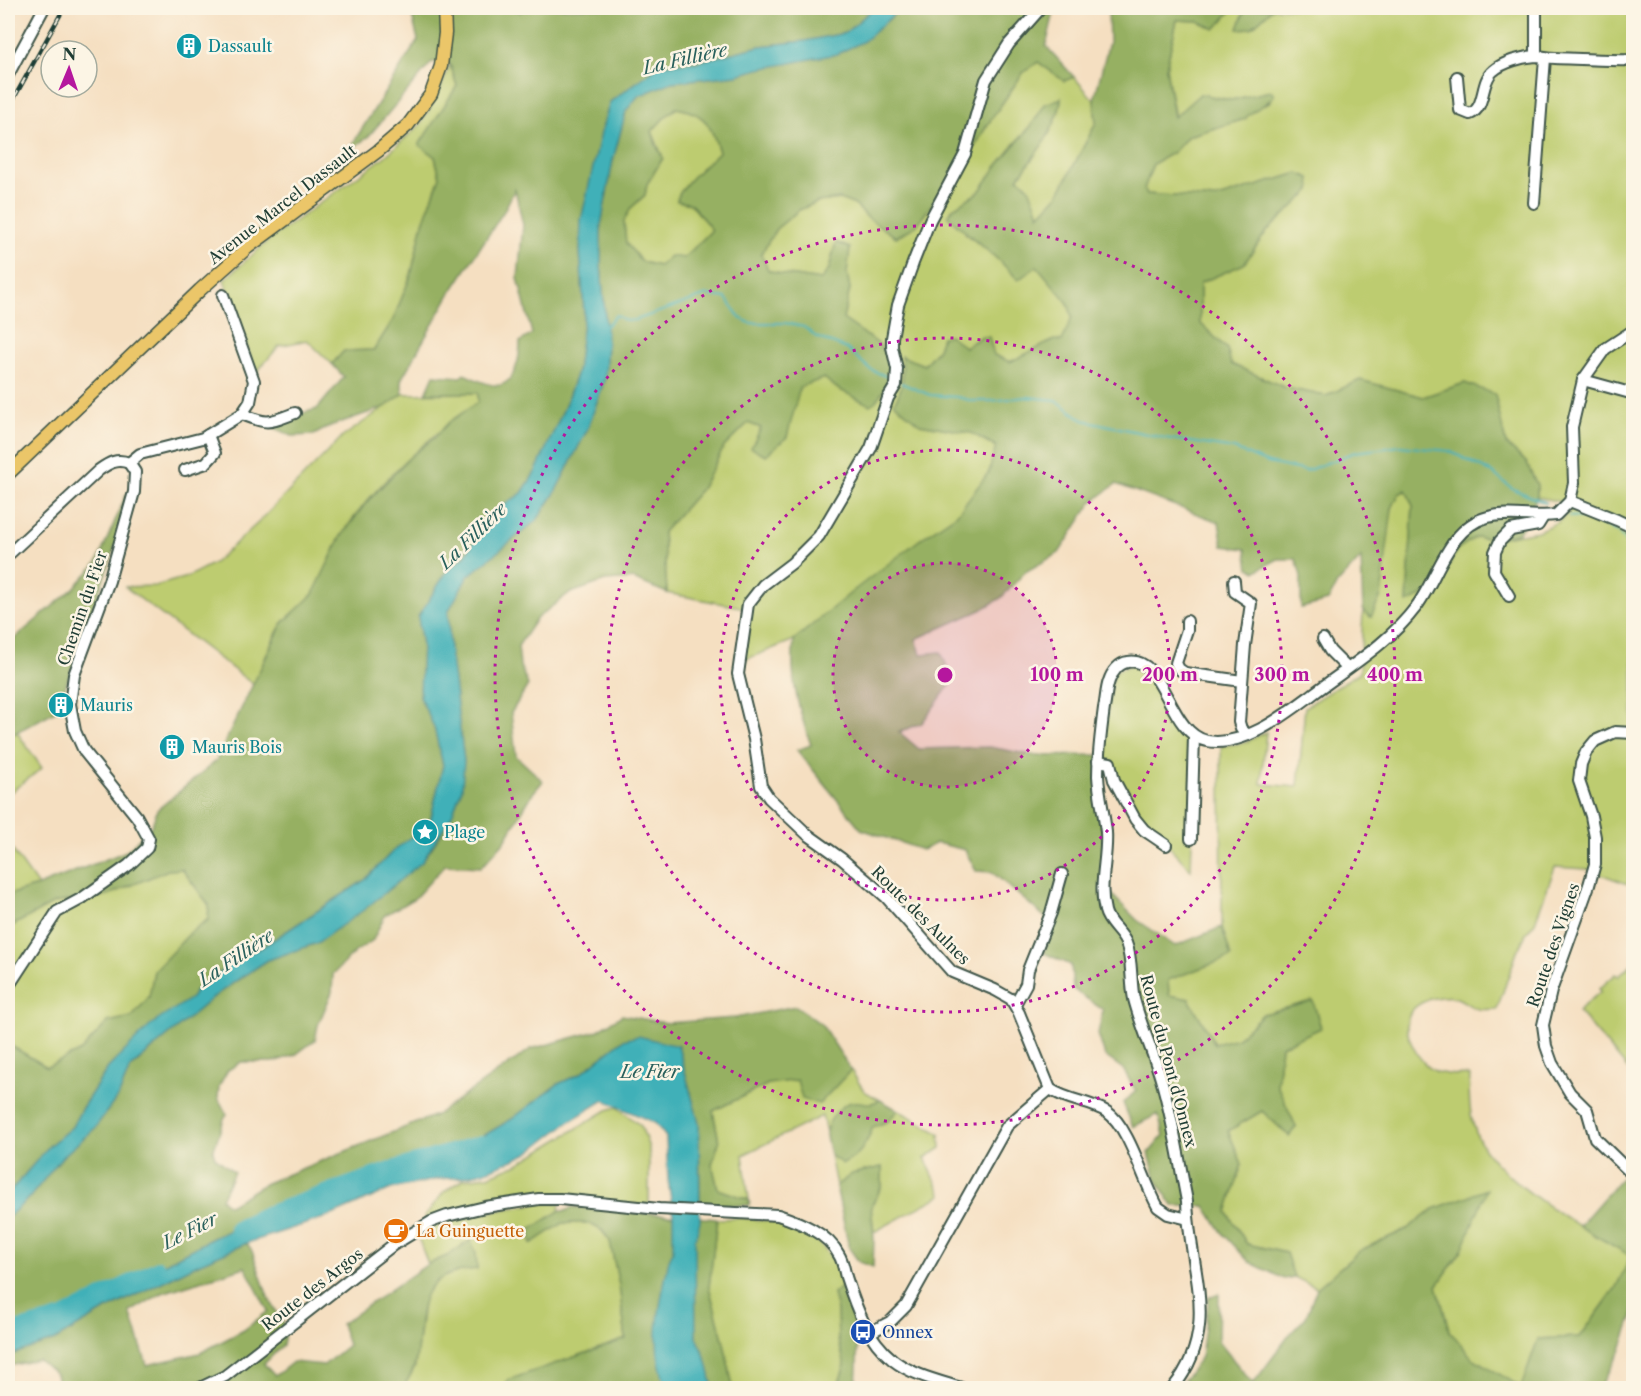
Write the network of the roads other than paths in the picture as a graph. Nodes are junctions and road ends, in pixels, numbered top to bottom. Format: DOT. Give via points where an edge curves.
graph roads {
  1 [pos="44,8"];
  2 [pos="444,8"];
  3 [pos="1041,8"];
  4 [pos="1536,8"];
  5 [pos="1540,57"];
  6 [pos="1634,60"];
  7 [pos="8,75"];
  8 [pos="1457,77"];
  9 [pos="1533,202"];
  10 [pos="223,295"];
  11 [pos="1634,330"];
  12 [pos="1583,380"];
  13 [pos="1634,394"];
  14 [pos="295,413"];
  15 [pos="242,414"];
  16 [pos="208,435"];
  17 [pos="129,463"];
  18 [pos="185,470"];
  19 [pos="8,474"];
  20 [pos="1570,501"];
  21 [pos="1543,517"];
  22 [pos="1634,528"];
  23 [pos="8,555"];
  24 [pos="1234,581"];
  25 [pos="1509,596"];
  26 [pos="1188,621"];
  27 [pos="1323,639"];
  28 [pos="1347,668"];
  29 [pos="1242,681"];
  30 [pos="1634,733"];
  31 [pos="1194,735"];
  32 [pos="1248,735"];
  33 [pos="1098,761"];
  34 [pos="1191,839"];
  35 [pos="1166,845"];
  36 [pos="1062,874"];
  37 [pos="8,987"];
  38 [pos="1015,1004"];
  39 [pos="1050,1089"];
  40 [pos="1634,1176"];
  41 [pos="1188,1219"];
  42 [pos="869,1333"];
  43 [pos="200,1389"];
  44 [pos="961,1389"];
  45 [pos="1173,1389"];
  1 -- 7 [label="street"];
  2 -- 19 [label="main road, Avenue Marcel Dassault" via="441,66 430,94 408,125 241,254"];
  3 -- 38 [label="street, Route des Aulnes" via="1009,44 986,80 965,154 912,263 892,338 896,385 871,448 819,536 763,585 748,604 738,674 763,790 780,811 886,897 952,972 1005,995"];
  4 -- 5 [label="street"];
  5 -- 6 [label="street"];
  5 -- 8 [label="street" via="1507,63 1494,70 1488,75 1478,107 1470,114 1460,110"];
  5 -- 9 [label="street"];
  10 -- 15 [label="street" via="254,381 250,402"];
  11 -- 12 [label="street" via="1605,349"];
  12 -- 13 [label="street"];
  12 -- 20 [label="street" via="1572,427 1574,483"];
  14 -- 15 [label="street" via="272,422"];
  15 -- 16 [label="street"];
  16 -- 17 [label="street" via="140,454"];
  16 -- 18 [label="street" via="215,453 206,463"];
  17 -- 23 [label="street" via="115,461 99,470"];
  17 -- 37 [label="street, Chemin du Fier" via="135,472 134,492 109,581 74,675 70,704 75,731 84,750 146,830 147,848 81,900 57,912"];
  20 -- 21 [label="street" via="1556,515"];
  20 -- 22 [label="street"];
  21 -- 25 [label="street" via="1538,525 1511,530 1495,552 1494,571"];
  21 -- 28 [label="street" via="1488,517 1471,525 1445,554 1405,622"];
  24 -- 29 [label="street" via="1235,592 1251,603"];
  26 -- 29 [label="street" via="1176,663 1179,669 1185,674"];
  27 -- 28 [label="street"];
  28 -- 32 [label="street" via="1271,724"];
  29 -- 32 [label="street" via="1239,722"];
  30 -- 40 [label="street, Route des Vignes" via="1615,732 1595,741 1581,764 1579,781 1595,837 1594,864 1543,1025 1552,1063 1570,1093 1587,1110 1594,1138"];
  31 -- 32 [label="street" via="1206,741"];
  31 -- 33 [label="street, Route du Pont d'Onnex" via="1178,718 1153,672 1139,663 1126,662 1119,665 1109,680"];
  31 -- 34 [label="street"];
  33 -- 35 [label="street" via="1110,764 1114,780 1144,830"];
  33 -- 41 [label="street, Route du Pont d'Onnex" via="1106,834 1101,886 1105,914 1126,942 1135,1000 1162,1081"];
  36 -- 38 [label="street" via="1026,984"];
  38 -- 39 [label="street"];
  39 -- 41 [label="street" via="1115,1118 1158,1207"];
  39 -- 42 [label="street" via="1007,1126 906,1306 890,1322"];
  41 -- 45 [label="street, Route du Pont d'Onnex" via="1201,1307 1190,1363"];
  42 -- 43 [label="street, Route des Argos" via="839,1254 812,1229 794,1220 778,1215 539,1199 486,1207 431,1222 393,1245 225,1376"];
  42 -- 44 [label="street" via="908,1370"];
}
